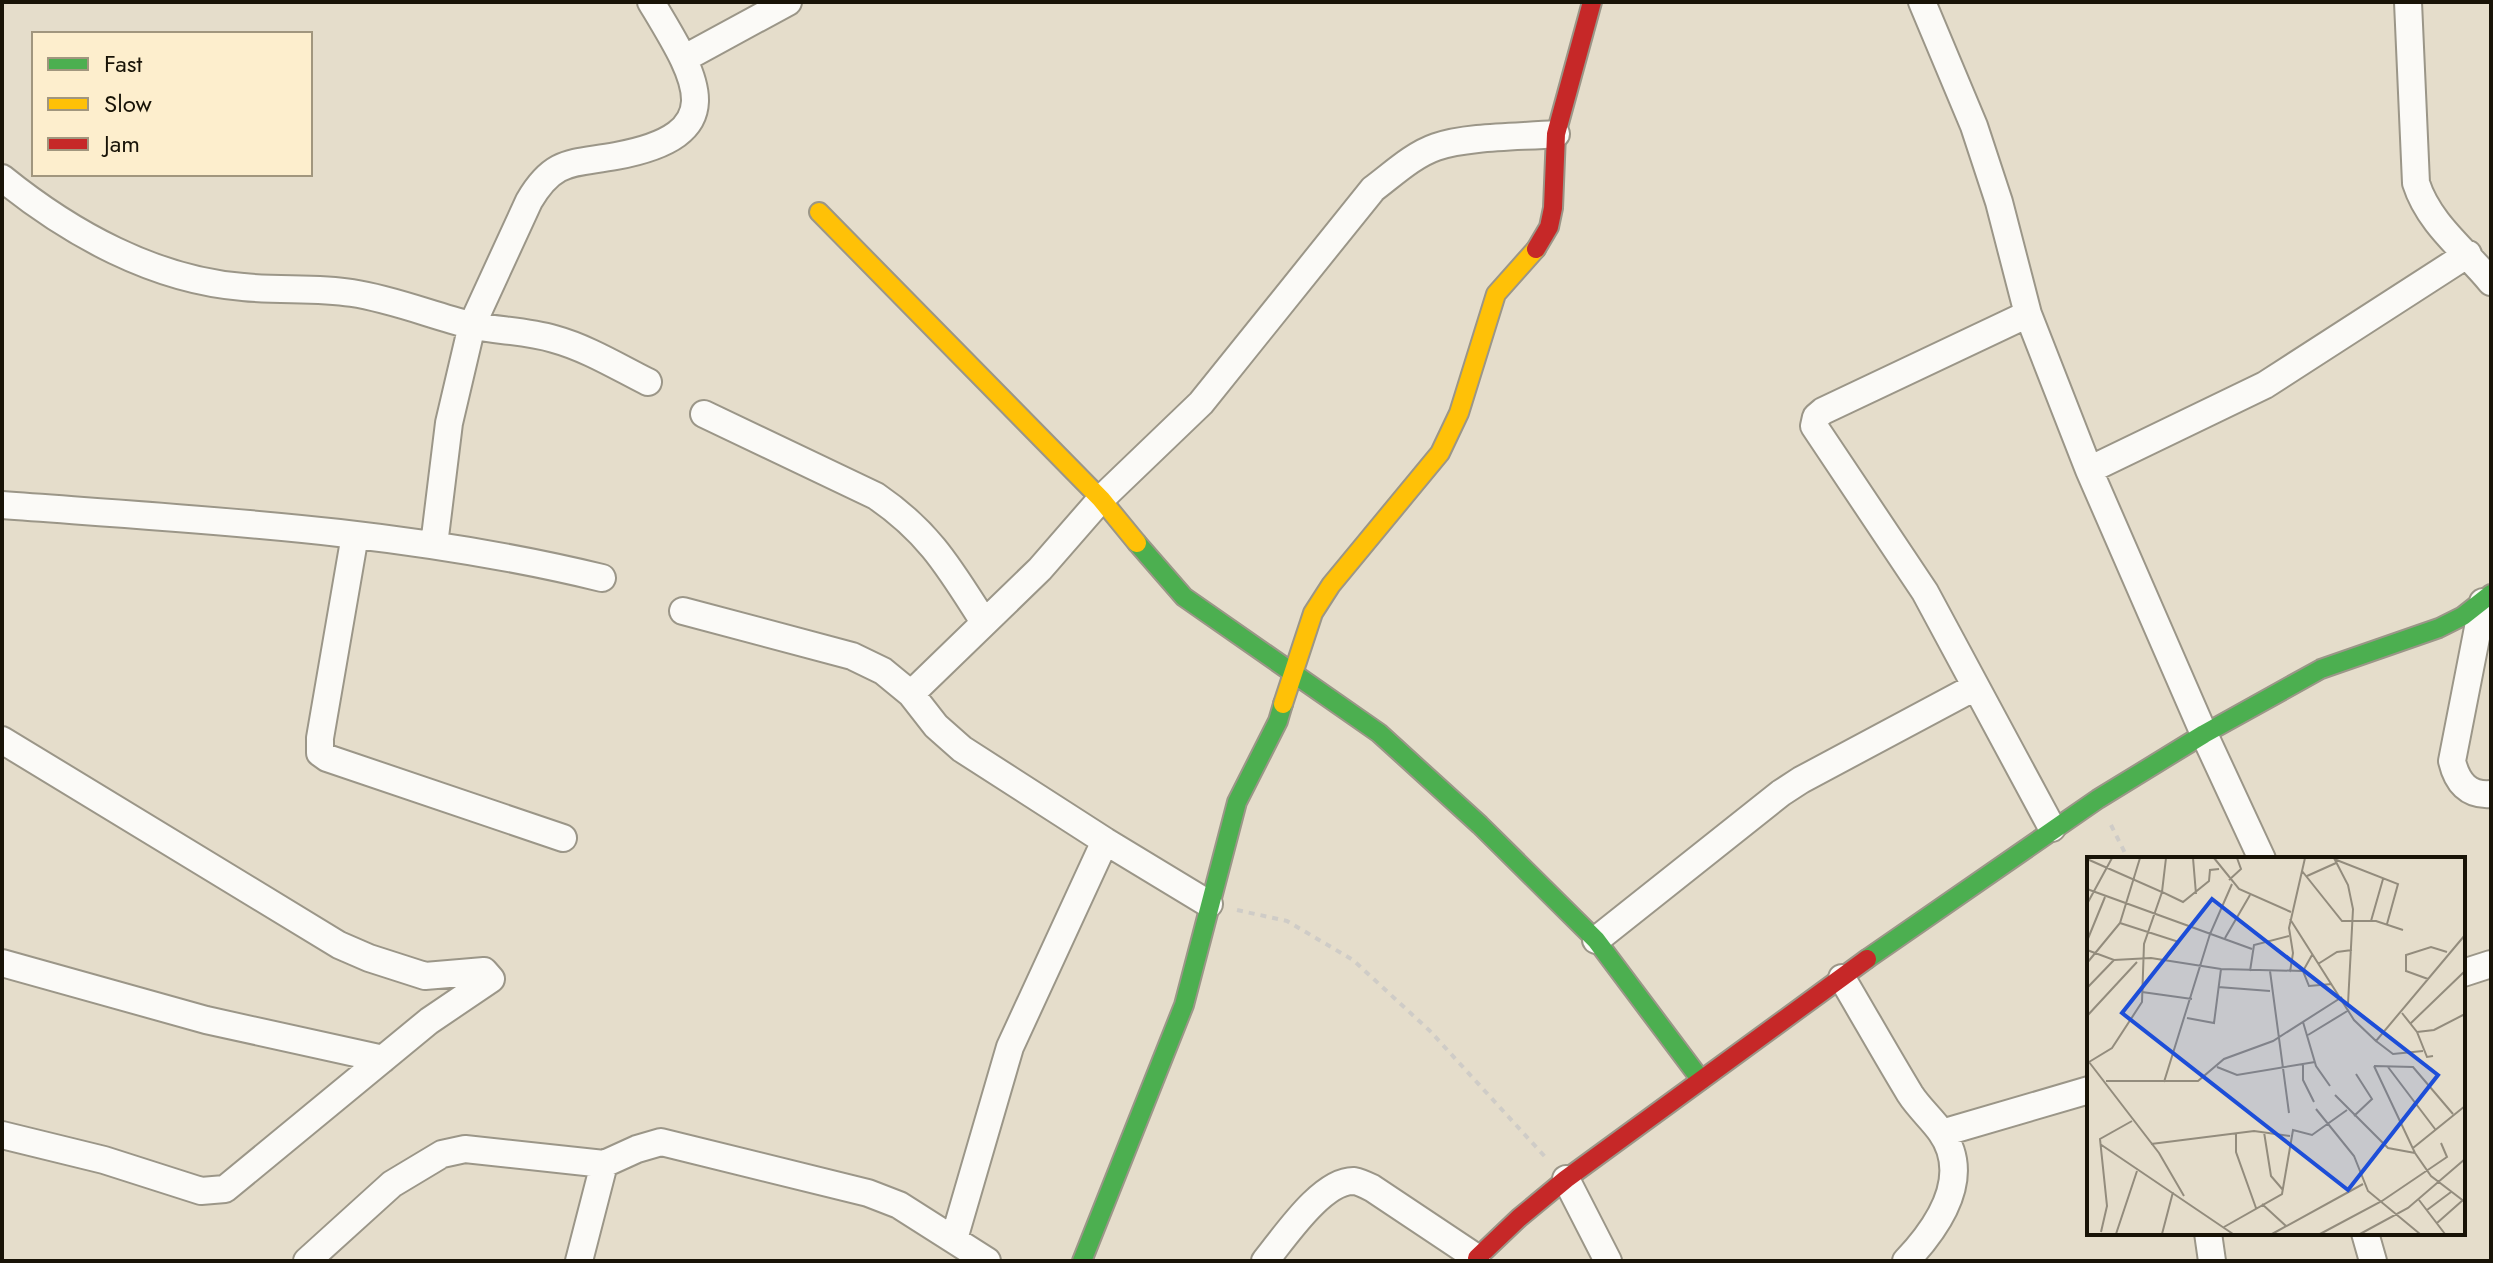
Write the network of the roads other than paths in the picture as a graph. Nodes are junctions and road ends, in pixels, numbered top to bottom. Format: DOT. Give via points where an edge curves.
graph roads {
  1 [pos="651,2"];
  2 [pos="788,2"];
  3 [pos="1592,2"];
  4 [pos="1922,2"];
  5 [pos="2408,2"];
  6 [pos="685,58"];
  7 [pos="1556,134"];
  8 [pos="2,178"];
  9 [pos="819,212"];
  10 [pos="2468,254"];
  11 [pos="2491,282"];
  12 [pos="2028,314"];
  13 [pos="472,325"];
  14 [pos="648,382"];
  15 [pos="704,414"];
  16 [pos="2089,470"];
  17 [pos="1101,499"];
  18 [pos="2,505"];
  19 [pos="355,535"];
  20 [pos="434,545"];
  21 [pos="602,578"];
  22 [pos="2487,598"];
  23 [pos="683,611"];
  24 [pos="984,622"];
  25 [pos="1292,673"];
  26 [pos="1975,687"];
  27 [pos="911,694"];
  28 [pos="2204,734"];
  29 [pos="2,740"];
  30 [pos="2491,794"];
  31 [pos="2052,828"];
  32 [pos="563,838"];
  33 [pos="1105,841"];
  34 [pos="2261,857"];
  35 [pos="1209,904"];
  36 [pos="1596,940"];
  37 [pos="2,963"];
  38 [pos="2491,964"];
  39 [pos="2465,972"];
  40 [pos="1842,978"];
  41 [pos="383,1059"];
  42 [pos="1701,1080"];
  43 [pos="2087,1091"];
  44 [pos="1942,1133"];
  45 [pos="2,1135"];
  46 [pos="604,1164"];
  47 [pos="1566,1179"];
  48 [pos="2208,1235"];
  49 [pos="2366,1235"];
  50 [pos="954,1239"];
  51 [pos="1477,1260"];
  52 [pos="307,1261"];
  53 [pos="579,1261"];
  54 [pos="987,1261"];
  55 [pos="1082,1261"];
  56 [pos="1265,1261"];
  57 [pos="1608,1261"];
  58 [pos="1906,1261"];
  59 [pos="2212,1261"];
  60 [pos="2373,1261"];
  1 -- 6 [label="street"];
  2 -- 6 [label="street"];
  3 -- 7 [label="street"];
  4 -- 12 [label="street" via="1974,126"];
  5 -- 10 [label="street" via="2416,183 2439,226"];
  6 -- 13 [label="street" via="696,91 696,111 686,129 643,149 579,160 540,182"];
  7 -- 17 [label="street" via="1434,147 1373,189 1212,390"];
  7 -- 25 [label="street" via="1549,227 1496,294 1459,413 1440,453 1331,585 1313,613"];
  8 -- 13 [label="street" via="70,229 192,279 356,294"];
  9 -- 17 [label="street"];
  10 -- 11 [label="street"];
  10 -- 16 [label="street" via="2265,385"];
  12 -- 16 [label="street"];
  12 -- 26 [label="street" via="1823,411 1814,426 1925,592"];
  13 -- 14 [label="street" via="571,344"];
  13 -- 20 [label="street" via="449,423"];
  15 -- 24 [label="street" via="896,510 944,559"];
  16 -- 28 [label="street"];
  17 -- 24 [label="street" via="1040,569"];
  17 -- 25 [label="street" via="1184,597"];
  18 -- 19 [label="street"];
  19 -- 20 [label="street"];
  19 -- 32 [label="street" via="320,753"];
  20 -- 21 [label="street"];
  22 -- 28 [label="street" via="2439,628 2321,669"];
  22 -- 30 [label="street" via="2452,761 2461,783 2472,792"];
  23 -- 27 [label="street" via="852,656 883,671"];
  24 -- 27 [label="street"];
  25 -- 35 [label="street" via="1278,721 1237,802"];
  25 -- 36 [label="street" via="1379,733"];
  26 -- 31 [label="street"];
  26 -- 36 [label="street" via="1781,793"];
  27 -- 33 [label="street" via="962,749"];
  28 -- 31 [label="street"];
  28 -- 34 [label="street"];
  29 -- 41 [label="street" via="339,945 416,974 489,974 487,984"];
  31 -- 40 [label="street"];
  33 -- 35 [label="street"];
  33 -- 50 [label="street" via="1010,1047"];
  35 -- 55 [label="street" via="1184,1005"];
  36 -- 42 [label="street"];
  37 -- 41 [label="street" via="206,1020"];
  38 -- 39 [label="street"];
  40 -- 42 [label="street"];
  40 -- 44 [label="street" via="1916,1103"];
  41 -- 45 [label="street" via="225,1189 201,1191"];
  42 -- 47 [label="street"];
  43 -- 44 [label="street"];
  44 -- 58 [label="street" via="1954,1166 1950,1197"];
  46 -- 50 [label="street" via="661,1142 684,1146 868,1193 899,1205"];
  46 -- 52 [label="street" via="465,1149 442,1154 392,1184"];
  46 -- 53 [label="street"];
  47 -- 51 [label="street"];
  47 -- 57 [label="street"];
  48 -- 59 [label="street"];
  49 -- 60 [label="street"];
  50 -- 54 [label="street"];
  51 -- 56 [label="street" via="1357,1181 1327,1191"];
}
